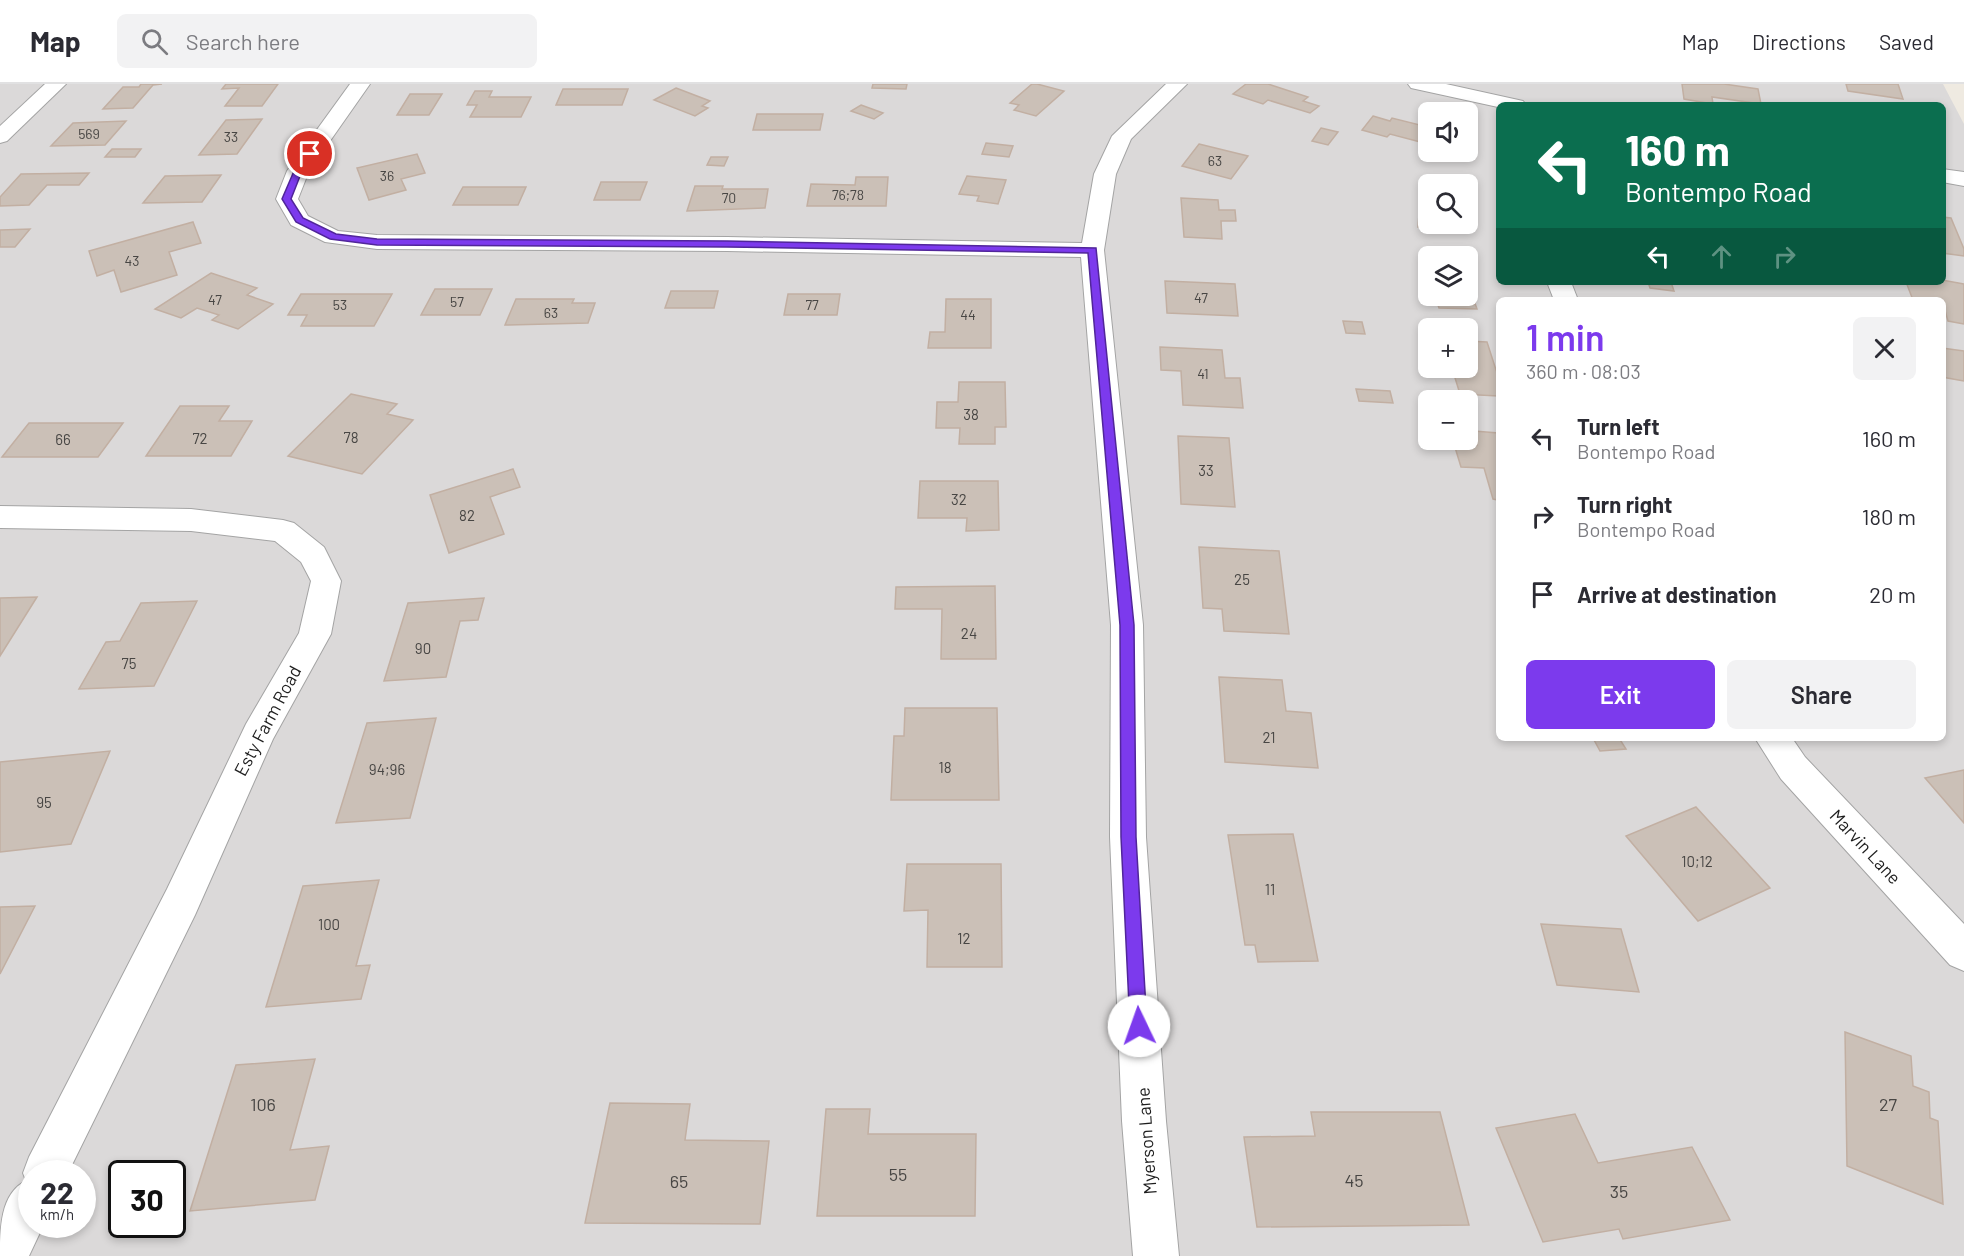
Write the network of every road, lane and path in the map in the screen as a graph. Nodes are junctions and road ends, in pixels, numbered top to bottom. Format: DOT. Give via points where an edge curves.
graph roads {
  1 [pos="56,84"];
  2 [pos="360,84"];
  3 [pos="1177,84"];
  4 [pos="1418,84"];
  5 [pos="1502,102"];
  6 [pos="0,137"];
  7 [pos="1946,176"];
  8 [pos="1964,178"];
  9 [pos="1092,250"];
  10 [pos="0,516"];
  11 [pos="1774,741"];
  12 [pos="1964,952"];
  13 [pos="52,1160"];
  14 [pos="18,1228"];
  15 [pos="4,1256"];
  16 [pos="1156,1256"];
  1 -- 6 [label="street"];
  2 -- 9 [label="street" via="298,171 286,199 299,220 333,237 377,242"];
  3 -- 9 [label="street, Myerson Lane" via="1122,136 1105,174"];
  4 -- 5 [label="street"];
  7 -- 8 [label="street"];
  9 -- 16 [label="street, Myerson Lane" via="1127,625 1128,837"];
  10 -- 13 [label="street, Esty Farm Road" via="191,520 282,531 313,555 326,581 315,634 258,734 181,902"];
  11 -- 12 [label="street, Marvin Lane" via="1793,768"];
  14 -- 15 [label="street"];
}
